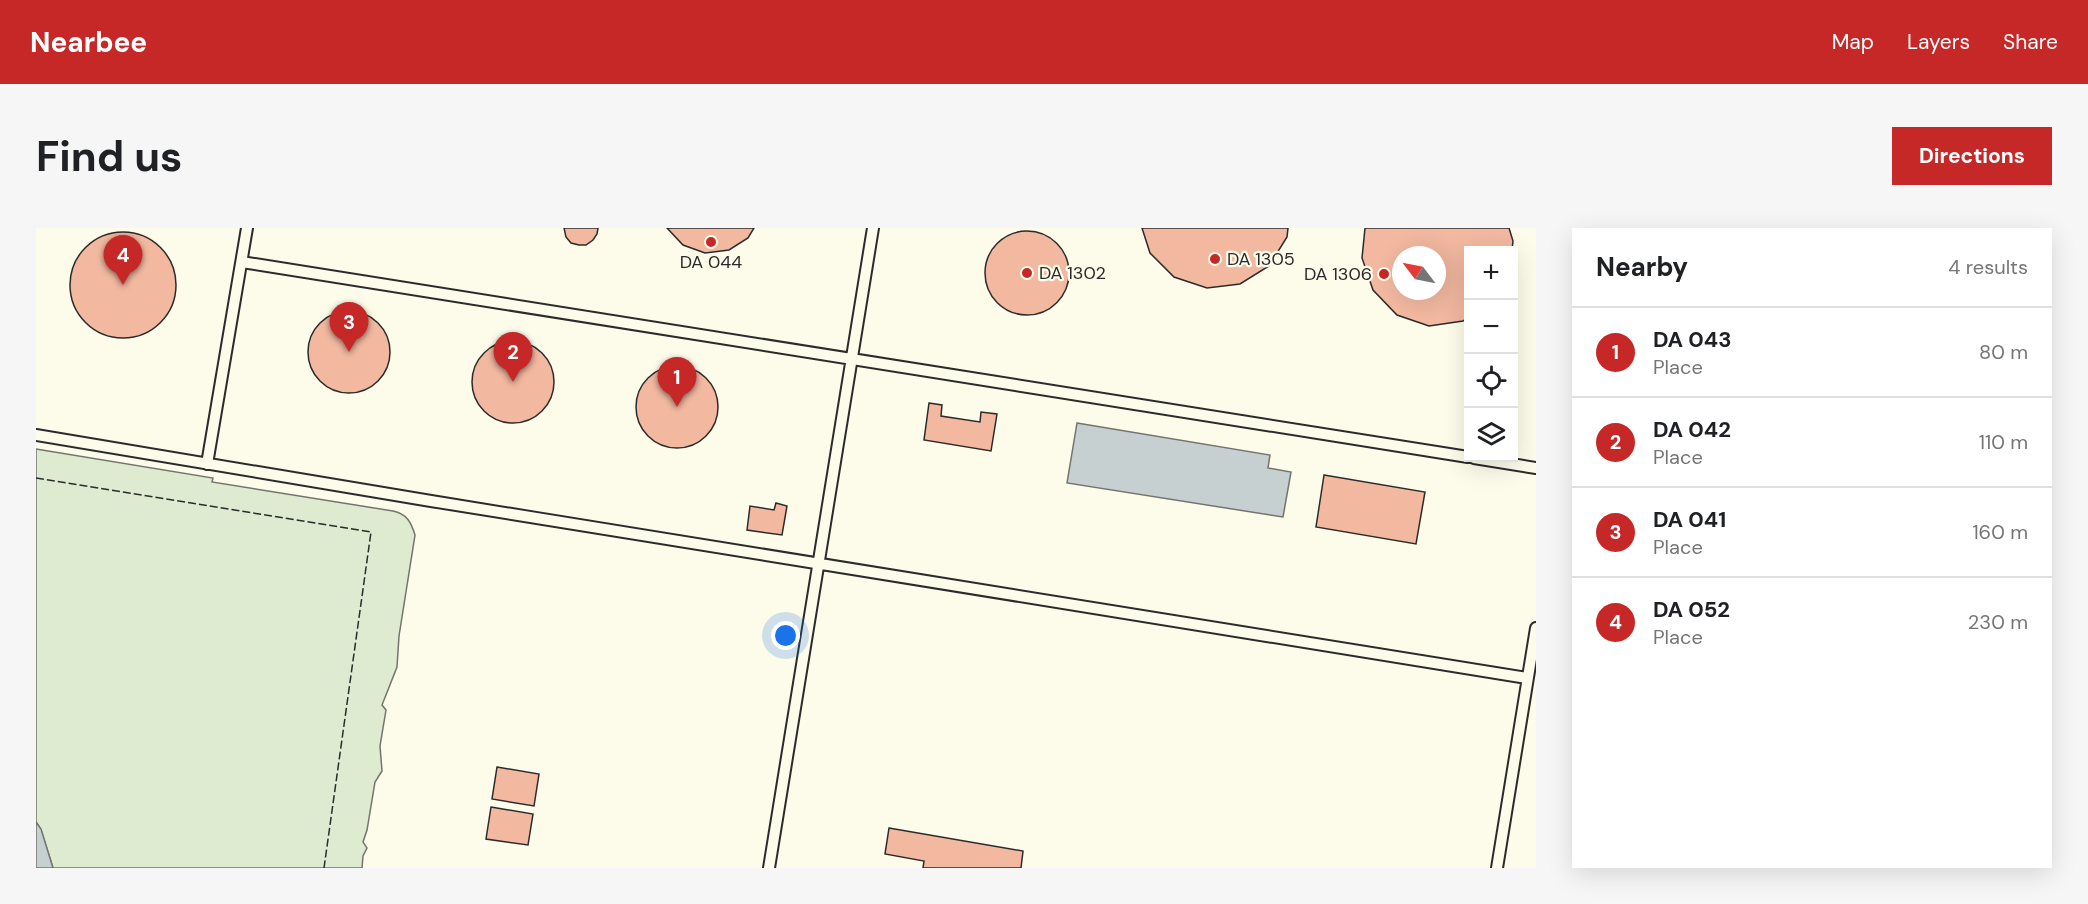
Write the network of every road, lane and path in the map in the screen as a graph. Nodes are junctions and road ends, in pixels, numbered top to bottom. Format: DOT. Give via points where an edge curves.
graph roads {
  1 [pos="248,228"];
  2 [pos="873,228"];
  3 [pos="242,262"];
  4 [pos="852,358"];
  5 [pos="36,435"];
  6 [pos="1464,456"];
  7 [pos="1499,462"];
  8 [pos="207,464"];
  9 [pos="1536,468"];
  10 [pos="819,564"];
  11 [pos="1536,628"];
  12 [pos="1527,678"];
  13 [pos="769,868"];
  14 [pos="1497,868"];
  1 -- 3 [label="lane"];
  2 -- 4 [label="lane"];
  3 -- 4 [label="lane"];
  3 -- 8 [label="lane"];
  4 -- 6 [label="lane"];
  4 -- 10 [label="lane"];
  5 -- 8 [label="lane"];
  7 -- 9 [label="lane"];
  8 -- 10 [label="lane"];
  10 -- 12 [label="lane"];
  10 -- 13 [label="lane"];
  11 -- 12 [label="lane"];
  12 -- 14 [label="lane"];
}
